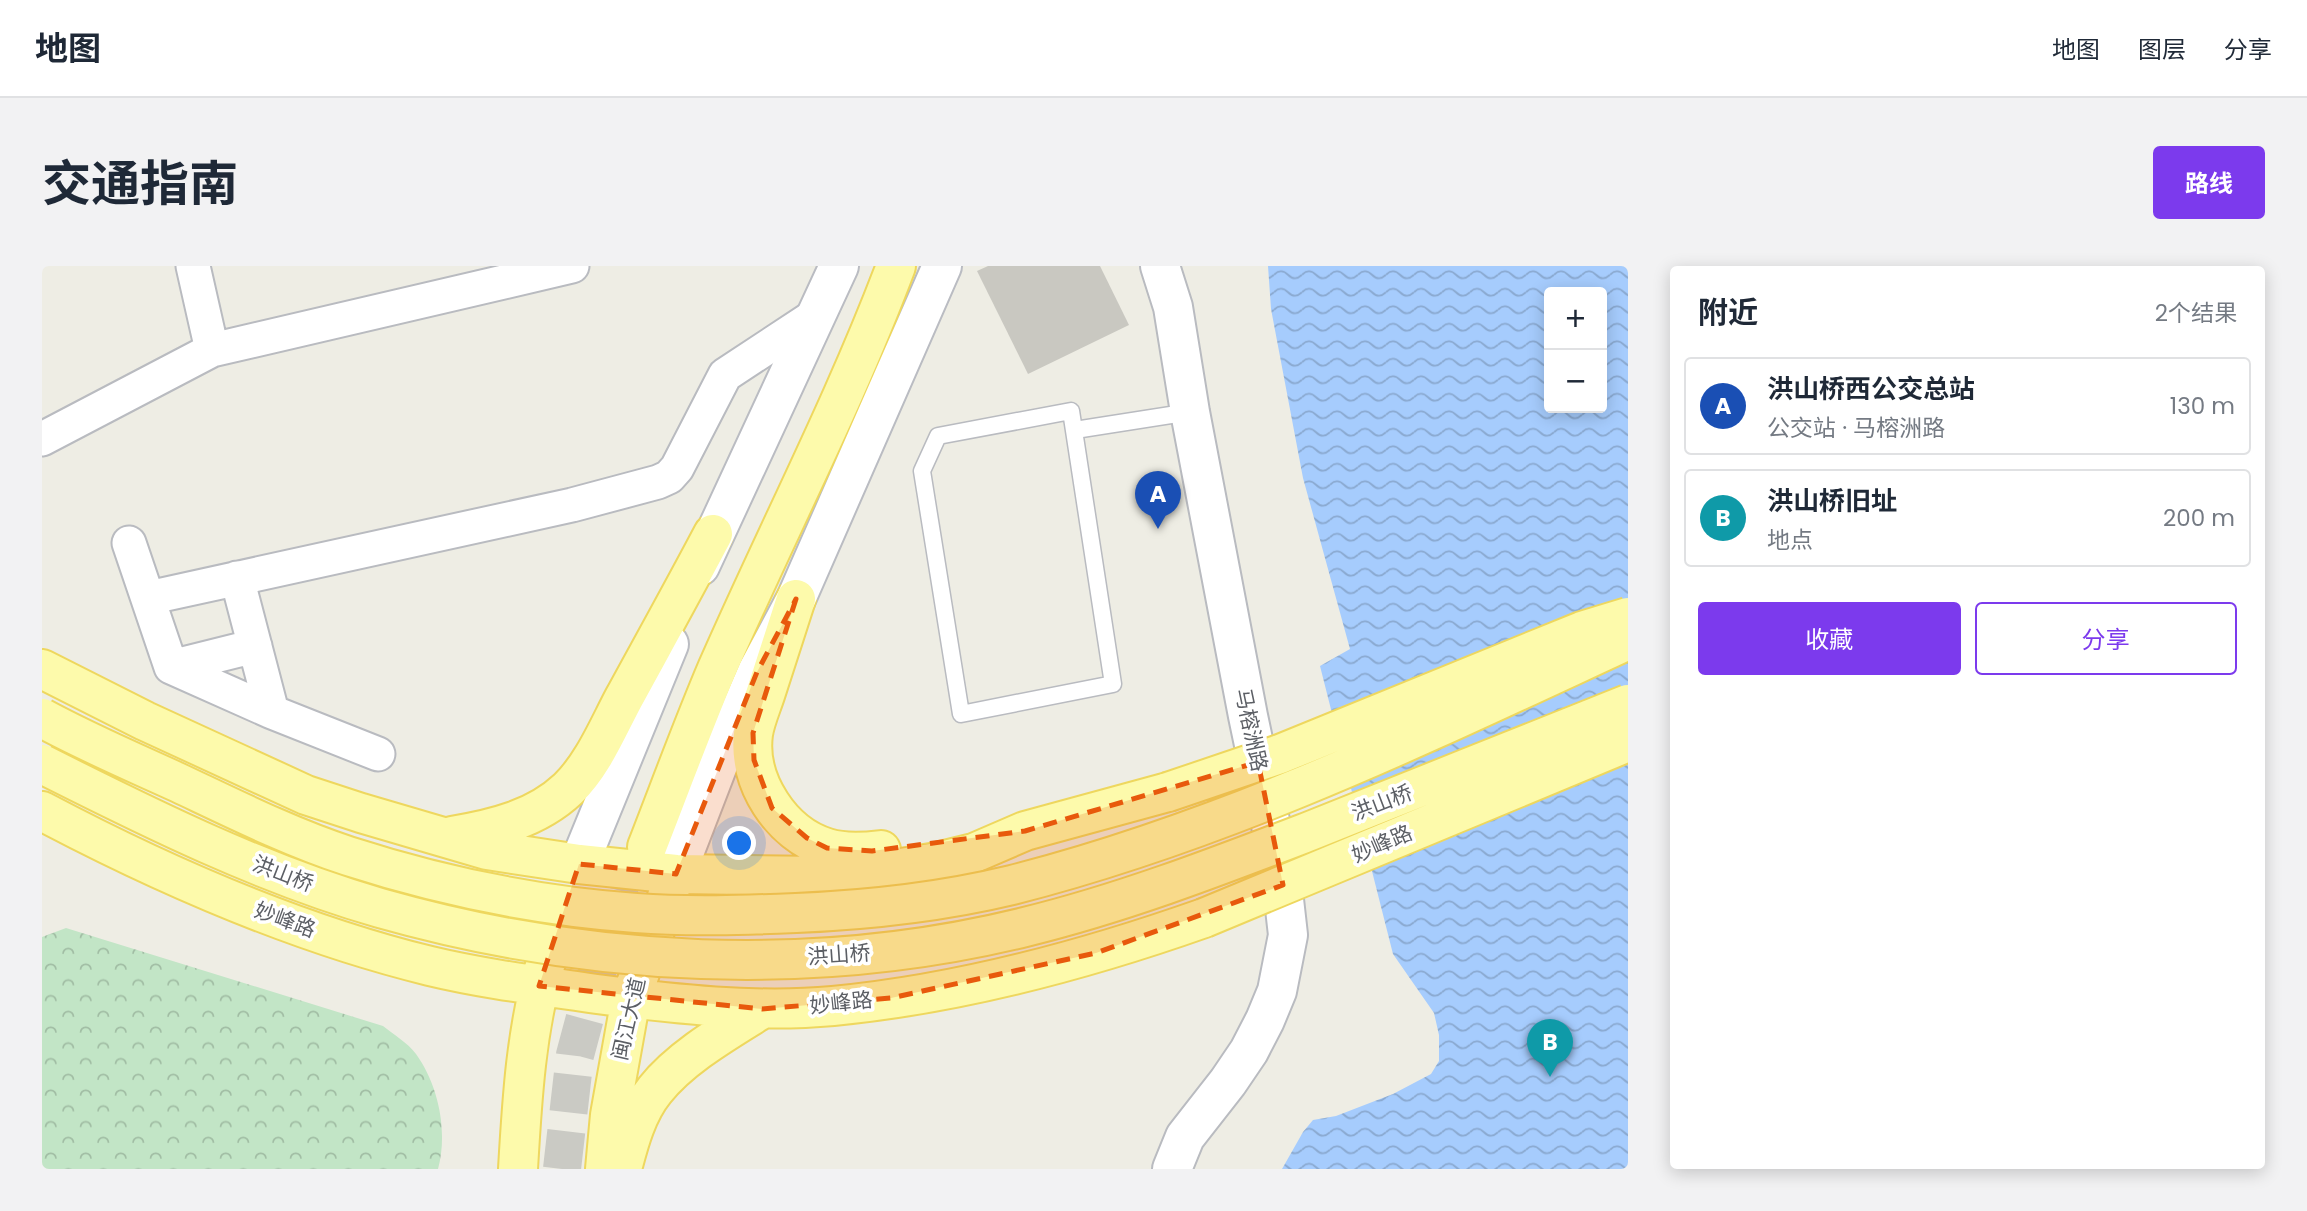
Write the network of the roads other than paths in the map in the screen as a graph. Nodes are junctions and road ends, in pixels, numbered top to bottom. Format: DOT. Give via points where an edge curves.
graph roads {
  1 [pos="193,266"];
  2 [pos="572,266"];
  3 [pos="839,266"];
  4 [pos="880,266"];
  5 [pos="895,266"];
  6 [pos="942,266"];
  7 [pos="1160,266"];
  8 [pos="813,317"];
  9 [pos="212,350"];
  10 [pos="1190,412"];
  11 [pos="1074,430"];
  12 [pos="42,439"];
  13 [pos="713,534"];
  14 [pos="129,542"];
  15 [pos="237,578"];
  16 [pos="148,598"];
  17 [pos="796,599"];
  18 [pos="1628,617"];
  19 [pos="1628,640"];
  20 [pos="255,646"];
  21 [pos="171,667"];
  22 [pos="42,668"];
  23 [pos="1628,704"];
  24 [pos="272,712"];
  25 [pos="42,718"];
  26 [pos="1628,742"];
  27 [pos="378,754"];
  28 [pos="42,764"];
  29 [pos="42,811"];
  30 [pos="1025,831"];
  31 [pos="443,837"];
  32 [pos="579,864"];
  33 [pos="676,874"];
  34 [pos="538,986"];
  35 [pos="631,998"];
  36 [pos="762,1009"];
  37 [pos="518,1169"];
  38 [pos="605,1169"];
  39 [pos="622,1169"];
  40 [pos="1172,1169"];
  1 -- 9 [label="street"];
  2 -- 9 [label="street"];
  3 -- 8 [label="main road"];
  4 -- 5 [label="main road" via="730,602 639,844 812,466"];
  6 -- 17 [label="main road"];
  7 -- 10 [label="main road, 马榕洲路" via="1173,307"];
  8 -- 13 [label="main road"];
  8 -- 15 [label="street" via="725,375 677,468 658,482 572,506"];
  9 -- 12 [label="street"];
  10 -- 11 [label="lane"];
  10 -- 40 [label="main road, 马榕洲路" via="1281,873 1288,935 1277,991 1265,1020 1228,1082 1185,1138"];
  11 -- 11 [label="lane" via="1071,411 938,436 922,471 961,714 1113,684"];
  13 -- 31 [label="main road" via="601,743 569,788 520,819 490,830"];
  13 -- 32 [label="main road"];
  14 -- 16 [label="street"];
  15 -- 16 [label="street"];
  15 -- 20 [label="street"];
  16 -- 21 [label="street"];
  17 -- 30 [label="main road" via="753,733 761,786 788,824 827,848 847,851"];
  17 -- 33 [label="main road" via="757,672"];
  18 -- 30 [label="main road, bridge" via="1582,631 1280,754 1168,792"];
  19 -- 25 [label="main road, bridge" via="1366,761 1184,832 1010,885 944,899 820,912 636,913 517,898 460,885 348,856 286,833"];
  20 -- 21 [label="street"];
  20 -- 24 [label="street"];
  21 -- 24 [label="street"];
  22 -- 31 [label="main road" via="306,795"];
  23 -- 28 [label="main road, 洪山桥, bridge" via="1256,853 1079,913 958,941 793,958 613,954 450,926 267,869"];
  24 -- 27 [label="street"];
  26 -- 36 [label="main road, 妙峰路, bridge" via="1204,918 1096,953 891,998"];
  29 -- 34 [label="main road, 妙峰路" via="122,852 280,919 429,966"];
  30 -- 33 [label="main road" via="974,853 883,871 824,876"];
  31 -- 32 [label="main road" via="487,850"];
  32 -- 33 [label="main road"];
  32 -- 34 [label="main road"];
  33 -- 35 [label="main road, 闽江大道"];
  34 -- 35 [label="main road, 妙峰路"];
  34 -- 37 [label="main road"];
  35 -- 36 [label="main road, 妙峰路"];
  35 -- 38 [label="main road, 闽江大道" via="618,1058"];
  36 -- 39 [label="main road" via="699,1051 654,1090 634,1128"];
}
